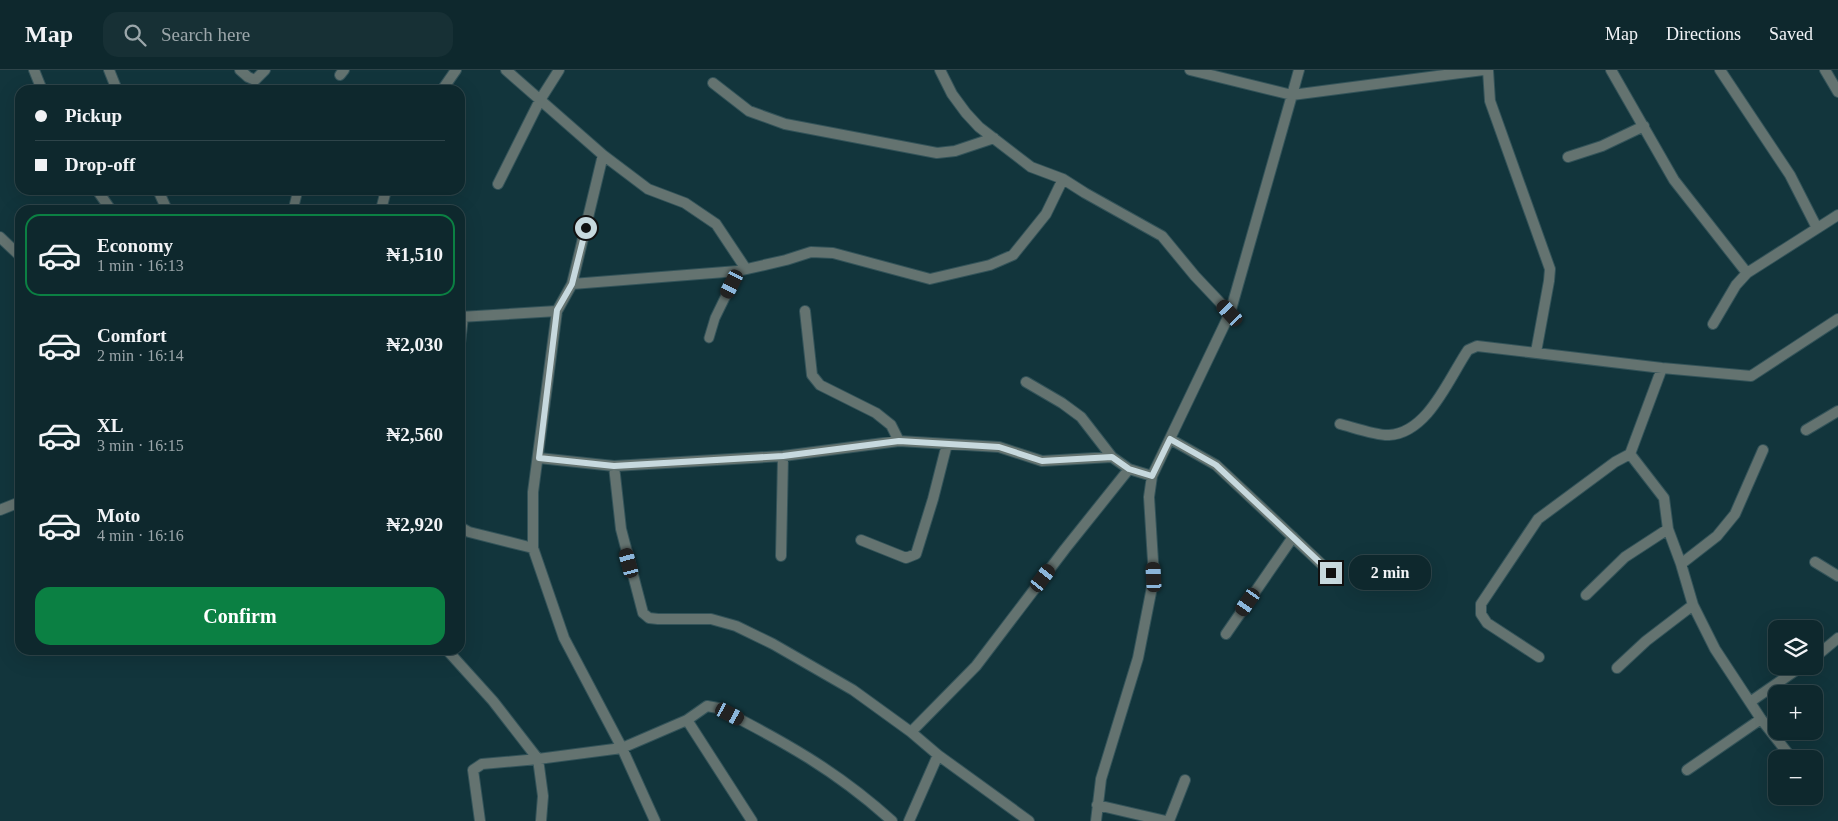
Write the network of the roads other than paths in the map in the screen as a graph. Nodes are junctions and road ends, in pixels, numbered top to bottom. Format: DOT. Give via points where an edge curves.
graph roads {
  1 [pos="34,70"];
  2 [pos="109,70"];
  3 [pos="240,70"];
  4 [pos="266,70"];
  5 [pos="456,70"];
  6 [pos="506,70"];
  7 [pos="559,70"];
  8 [pos="940,70"];
  9 [pos="1190,70"];
  10 [pos="1299,70"];
  11 [pos="1483,70"];
  12 [pos="1488,70"];
  13 [pos="1611,70"];
  14 [pos="1720,70"];
  15 [pos="1825,70"];
  16 [pos="713,83"];
  17 [pos="40,85"];
  18 [pos="115,85"];
  19 [pos="446,85"];
  20 [pos="1838,92"];
  21 [pos="1292,95"];
  22 [pos="540,100"];
  23 [pos="1644,126"];
  24 [pos="994,138"];
  25 [pos="604,155"];
  26 [pos="1568,157"];
  27 [pos="1063,179"];
  28 [pos="498,184"];
  29 [pos="1838,215"];
  30 [pos="1817,228"];
  31 [pos="0,237"];
  32 [pos="15,251"];
  33 [pos="742,270"];
  34 [pos="1747,273"];
  35 [pos="572,284"];
  36 [pos="557,310"];
  37 [pos="805,311"];
  38 [pos="1230,313"];
  39 [pos="465,317"];
  40 [pos="1838,320"];
  41 [pos="1713,324"];
  42 [pos="709,338"];
  43 [pos="1536,352"];
  44 [pos="1662,368"];
  45 [pos="1026,382"];
  46 [pos="1838,411"];
  47 [pos="1340,424"];
  48 [pos="1806,430"];
  49 [pos="1170,439"];
  50 [pos="899,441"];
  51 [pos="947,444"];
  52 [pos="1763,450"];
  53 [pos="1630,454"];
  54 [pos="783,456"];
  55 [pos="1112,457"];
  56 [pos="539,458"];
  57 [pos="614,466"];
  58 [pos="1129,469"];
  59 [pos="1152,476"];
  60 [pos="15,504"];
  61 [pos="0,510"];
  62 [pos="1668,529"];
  63 [pos="465,530"];
  64 [pos="1293,537"];
  65 [pos="861,540"];
  66 [pos="532,548"];
  67 [pos="781,556"];
  68 [pos="1815,562"];
  69 [pos="1682,564"];
  70 [pos="1331,573"];
  71 [pos="1838,576"];
  72 [pos="1586,595"];
  73 [pos="1693,605"];
  74 [pos="1226,634"];
  75 [pos="1838,638"];
  76 [pos="1823,650"];
  77 [pos="452,655"];
  78 [pos="1540,657"];
  79 [pos="1617,668"];
  80 [pos="1789,675"];
  81 [pos="1750,702"];
  82 [pos="1761,719"];
  83 [pos="687,720"];
  84 [pos="910,732"];
  85 [pos="622,748"];
  86 [pos="1785,750"];
  87 [pos="938,756"];
  88 [pos="538,759"];
  89 [pos="1687,770"];
  90 [pos="1185,780"];
  91 [pos="1097,805"];
  92 [pos="480,821"];
  93 [pos="541,821"];
  94 [pos="655,821"];
  95 [pos="752,821"];
  96 [pos="892,821"];
  97 [pos="909,821"];
  98 [pos="1029,821"];
  99 [pos="1096,821"];
  100 [pos="1168,821"];
  1 -- 17 [label="street"];
  2 -- 18 [label="street"];
  3 -- 4 [label="street" via="255,80"];
  5 -- 19 [label="street"];
  6 -- 22 [label="street"];
  7 -- 22 [label="street"];
  8 -- 24 [label="street" via="966,113"];
  9 -- 21 [label="street"];
  10 -- 21 [label="street"];
  11 -- 21 [label="street"];
  12 -- 43 [label="street" via="1490,101 1550,269"];
  13 -- 23 [label="street"];
  14 -- 30 [label="street" via="1790,175"];
  15 -- 20 [label="street"];
  16 -- 24 [label="street" via="750,111 785,124 937,153 955,151"];
  21 -- 38 [label="street"];
  22 -- 25 [label="street"];
  22 -- 28 [label="street"];
  23 -- 26 [label="street" via="1602,146"];
  23 -- 34 [label="street" via="1674,180"];
  24 -- 27 [label="street" via="1031,167"];
  25 -- 33 [label="street" via="648,189 685,203 716,224"];
  25 -- 35 [label="street"];
  27 -- 33 [label="street" via="1046,214 1013,255 990,265 930,279 833,253 811,252"];
  27 -- 38 [label="street" via="1162,236"];
  29 -- 30 [label="street"];
  30 -- 34 [label="street"];
  31 -- 32 [label="street"];
  33 -- 35 [label="street"];
  33 -- 42 [label="lane" via="715,318"];
  34 -- 41 [label="street"];
  35 -- 36 [label="street"];
  36 -- 39 [label="street"];
  36 -- 56 [label="street"];
  37 -- 50 [label="street" via="812,375 820,385 876,413 891,425"];
  38 -- 49 [label="street"];
  40 -- 44 [label="street" via="1751,376"];
  43 -- 44 [label="street"];
  43 -- 47 [label="street" via="1477,346 1468,350 1432,408 1413,427 1389,435"];
  44 -- 53 [label="street"];
  45 -- 55 [label="street" via="1081,417"];
  46 -- 48 [label="street"];
  49 -- 59 [label="street"];
  49 -- 64 [label="street" via="1216,465"];
  50 -- 51 [label="street"];
  50 -- 54 [label="street"];
  51 -- 55 [label="street" via="999,447 1042,461"];
  51 -- 65 [label="street" via="916,554 906,558"];
  52 -- 69 [label="street" via="1735,514 1717,536"];
  53 -- 62 [label="street" via="1664,498"];
  53 -- 78 [label="street" via="1538,519 1481,604 1481,614 1487,623"];
  54 -- 57 [label="street"];
  54 -- 67 [label="street"];
  55 -- 58 [label="street"];
  56 -- 57 [label="street"];
  56 -- 66 [label="street" via="533,492"];
  57 -- 84 [label="street" via="621,529 643,613 648,618 711,619 736,626 853,690"];
  58 -- 59 [label="street"];
  58 -- 84 [label="street" via="976,666"];
  59 -- 91 [label="street" via="1149,496 1154,577 1138,658 1101,779"];
  60 -- 61 [label="street"];
  62 -- 69 [label="street"];
  62 -- 72 [label="street" via="1625,557"];
  63 -- 66 [label="street"];
  64 -- 70 [label="street"];
  64 -- 74 [label="street"];
  66 -- 85 [label="street" via="564,638"];
  68 -- 71 [label="street"];
  69 -- 73 [label="street"];
  73 -- 79 [label="street" via="1646,640"];
  73 -- 81 [label="street" via="1715,649"];
  75 -- 76 [label="street"];
  77 -- 88 [label="street" via="493,700"];
  80 -- 81 [label="street"];
  81 -- 82 [label="street"];
  82 -- 86 [label="street"];
  82 -- 89 [label="street"];
  83 -- 85 [label="street"];
  83 -- 95 [label="street"];
  83 -- 96 [label="street" via="707,706 718,708 797,750 841,779"];
  84 -- 87 [label="street"];
  85 -- 88 [label="street"];
  85 -- 94 [label="street"];
  87 -- 97 [label="street"];
  87 -- 98 [label="street"];
  88 -- 92 [label="street" via="482,764 473,770"];
  88 -- 93 [label="street" via="543,796"];
  90 -- 100 [label="street"];
  91 -- 99 [label="street"];
  91 -- 100 [label="street"];
}
